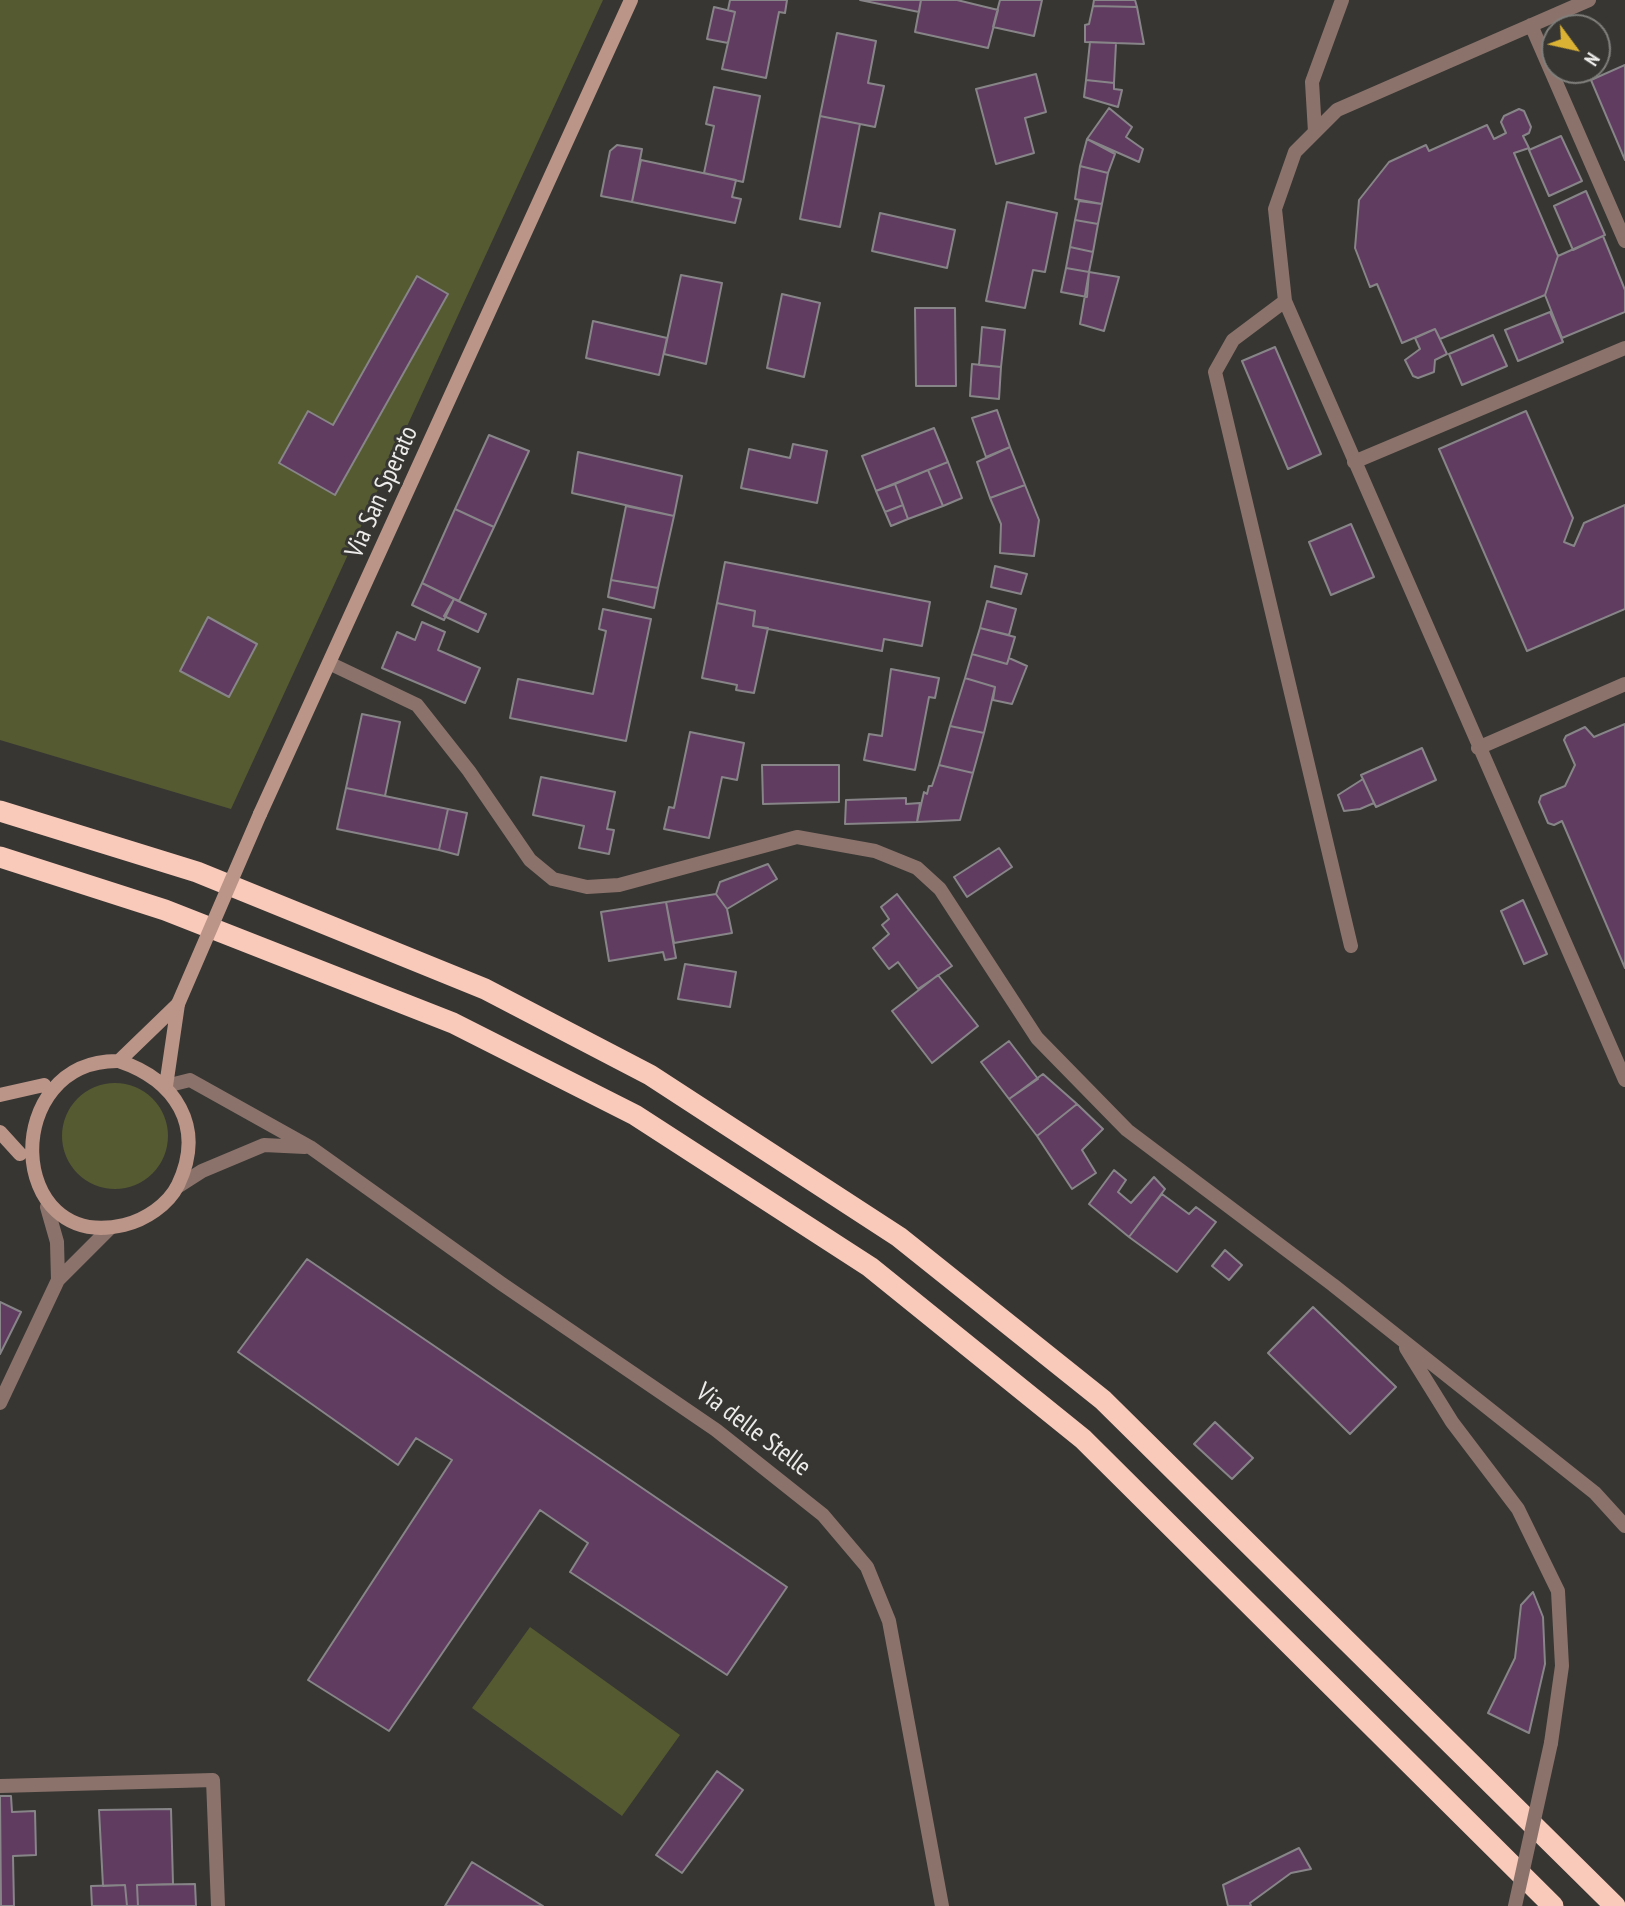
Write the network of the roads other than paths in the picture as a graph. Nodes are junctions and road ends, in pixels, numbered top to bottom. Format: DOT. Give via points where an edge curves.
graph roads {
  1 [pos="631,0"];
  2 [pos="1342,0"];
  3 [pos="1589,0"];
  4 [pos="1531,25"];
  5 [pos="1315,132"];
  6 [pos="1625,241"];
  7 [pos="1285,301"];
  8 [pos="1625,348"];
  9 [pos="1354,462"];
  10 [pos="331,664"];
  11 [pos="1625,684"];
  12 [pos="1478,748"];
  13 [pos="0,811"];
  14 [pos="0,857"];
  15 [pos="1352,946"];
  16 [pos="178,1004"];
  17 [pos="119,1061"];
  18 [pos="1625,1080"];
  19 [pos="44,1084"];
  20 [pos="166,1086"];
  21 [pos="0,1095"];
  22 [pos="0,1132"];
  23 [pos="310,1147"];
  24 [pos="20,1154"];
  25 [pos="177,1187"];
  26 [pos="47,1207"];
  27 [pos="110,1228"];
  28 [pos="58,1280"];
  29 [pos="1400,1338"];
  30 [pos="0,1402"];
  31 [pos="1625,1526"];
  32 [pos="0,1786"];
  33 [pos="218,1906"];
  34 [pos="942,1906"];
  35 [pos="1514,1906"];
  36 [pos="1553,1906"];
  37 [pos="1615,1906"];
  1 -- 10 [label="main road, Via San Sperato"];
  2 -- 5 [label="street" via="1312,82"];
  3 -- 4 [label="street"];
  4 -- 5 [label="street" via="1337,110"];
  4 -- 6 [label="street"];
  5 -- 7 [label="street" via="1295,152 1275,209"];
  7 -- 9 [label="street"];
  7 -- 15 [label="street" via="1233,340 1215,372"];
  8 -- 9 [label="street"];
  9 -- 12 [label="street"];
  10 -- 16 [label="main road, Via San Sperato, bridge"];
  10 -- 29 [label="street" via="417,705 530,860 553,879 587,887 619,885 797,837 875,851 916,868 940,889 1037,1038 1127,1130"];
  11 -- 12 [label="street"];
  12 -- 18 [label="street"];
  13 -- 37 [label="highway" via="197,872 485,989 650,1075 900,1237 1103,1400"];
  14 -- 36 [label="highway" via="165,910 453,1023 635,1115 870,1267 1083,1439"];
  16 -- 17 [label="main road"];
  16 -- 20 [label="main road"];
  17 -- 19 [label="main road" via="92,1060 66,1069"];
  17 -- 20 [label="main road" via="145,1070"];
  19 -- 21 [label="main road"];
  19 -- 24 [label="main road" via="29,1105 21,1129"];
  20 -- 23 [label="street, Via delle Stelle" via="190,1080"];
  20 -- 25 [label="main road" via="181,1109 188,1134 187,1161"];
  22 -- 24 [label="main road"];
  23 -- 25 [label="street" via="264,1145 202,1171"];
  23 -- 34 [label="street, Via delle Stelle" via="716,1430 823,1516 867,1567 889,1621"];
  24 -- 26 [label="main road" via="29,1182"];
  25 -- 27 [label="main road" via="148,1215"];
  26 -- 27 [label="main road" via="77,1223"];
  26 -- 28 [label="street" via="57,1242"];
  27 -- 28 [label="street"];
  28 -- 30 [label="street"];
  29 -- 31 [label="street" via="1595,1493"];
  29 -- 35 [label="street, bridge" via="1452,1422 1518,1509 1558,1591 1562,1666 1551,1743"];
  32 -- 33 [label="street" via="213,1780"];
}
